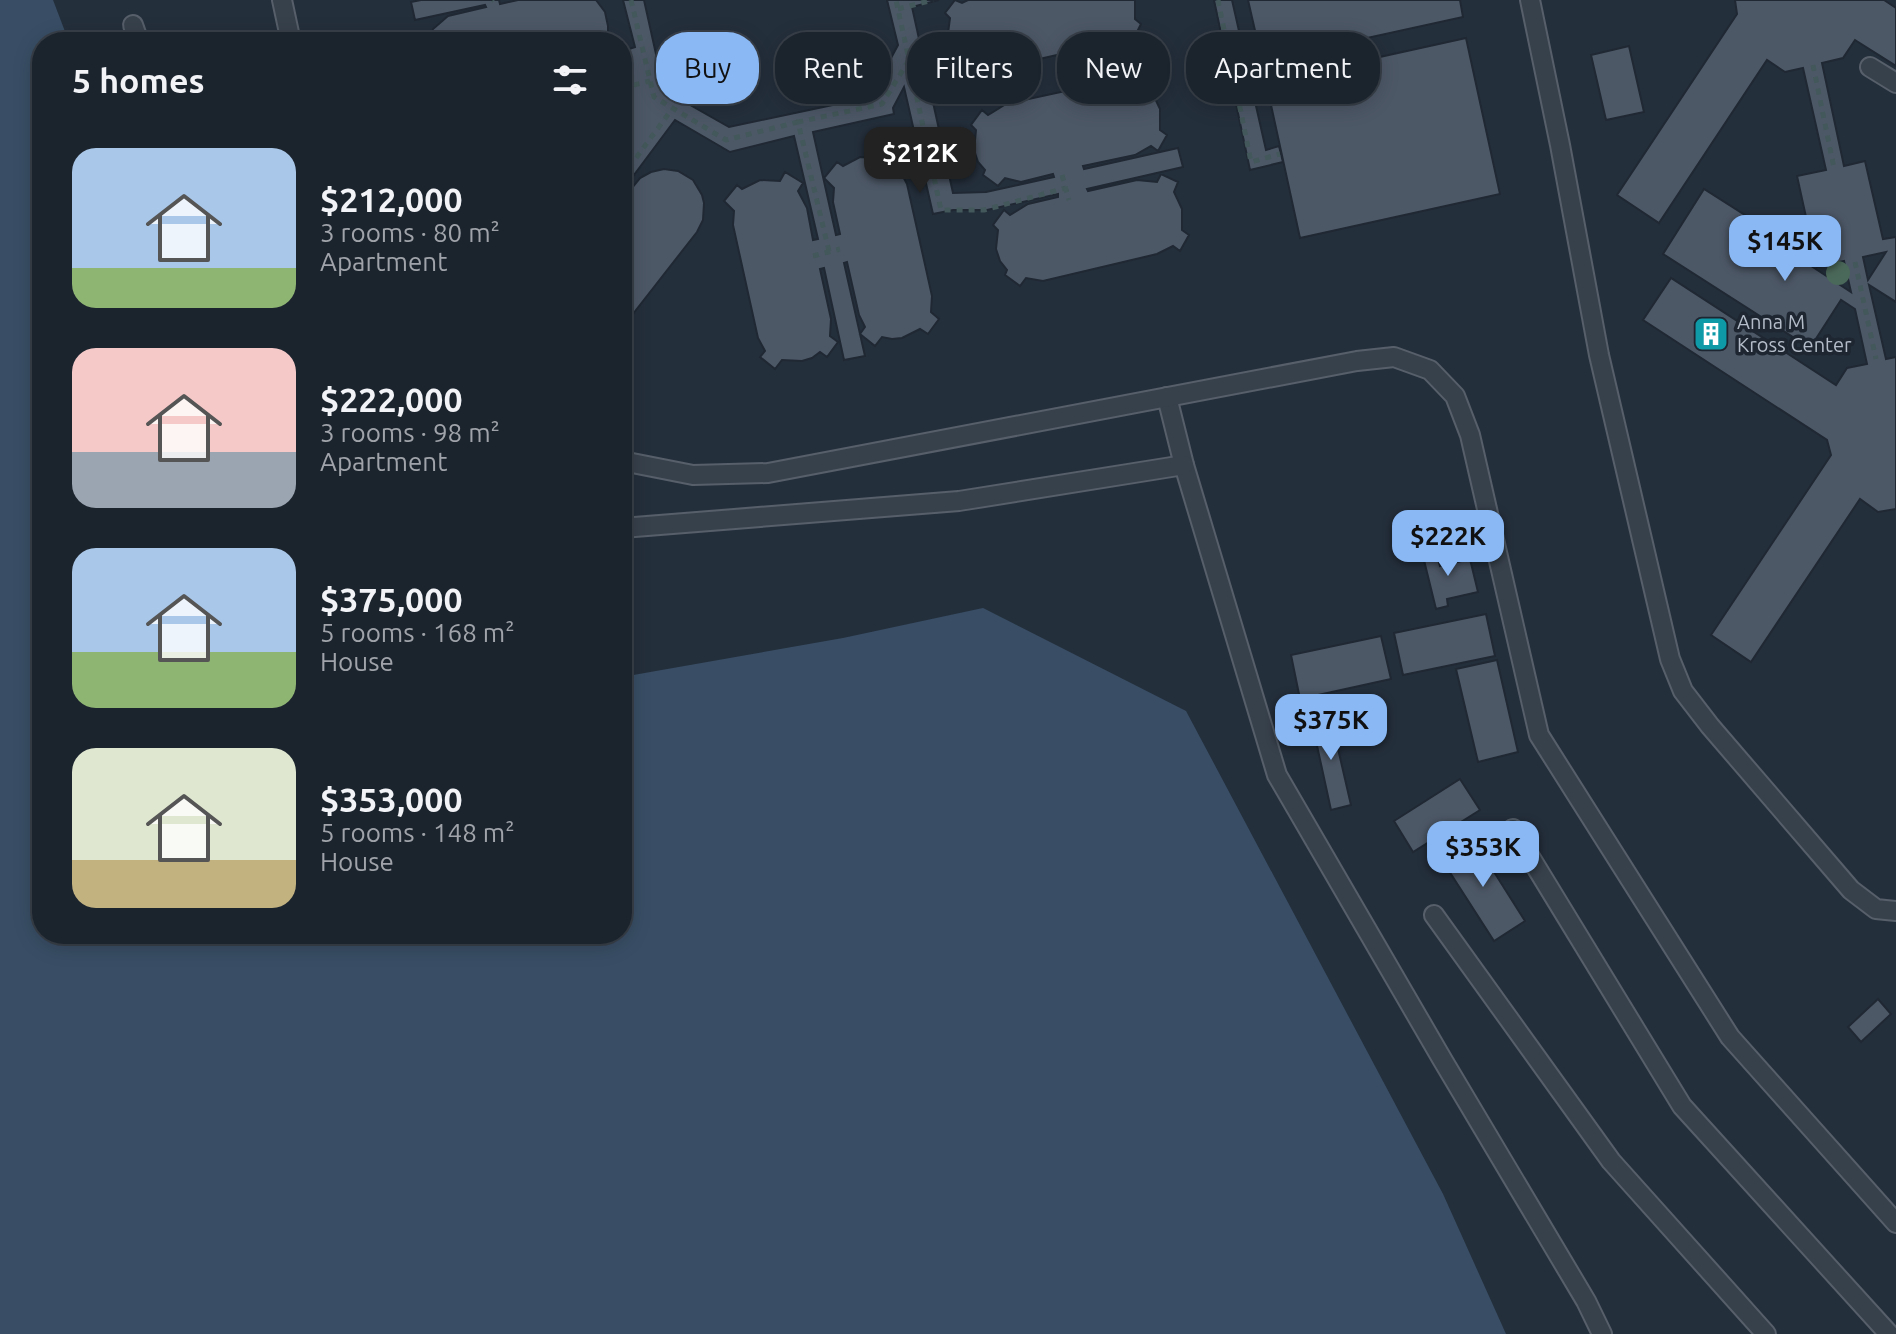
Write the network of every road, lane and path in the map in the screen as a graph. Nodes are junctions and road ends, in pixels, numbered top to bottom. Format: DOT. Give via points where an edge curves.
graph roads {
  1 [pos="282,0"];
  2 [pos="631,0"];
  3 [pos="896,0"];
  4 [pos="933,0"];
  5 [pos="1218,0"];
  6 [pos="1530,0"];
  7 [pos="898,9"];
  8 [pos="289,32"];
  9 [pos="907,51"];
  10 [pos="907,63"];
  11 [pos="1813,65"];
  12 [pos="1870,67"];
  13 [pos="650,81"];
  14 [pos="1896,83"];
  15 [pos="632,86"];
  16 [pos="918,104"];
  17 [pos="672,109"];
  18 [pos="798,122"];
  19 [pos="1280,154"];
  20 [pos="632,163"];
  21 [pos="1834,168"];
  22 [pos="1062,175"];
  23 [pos="1066,188"];
  24 [pos="1069,200"];
  25 [pos="840,249"];
  26 [pos="829,251"];
  27 [pos="813,256"];
  28 [pos="1855,262"];
  29 [pos="1876,359"];
  30 [pos="1167,397"];
  31 [pos="632,463"];
  32 [pos="1184,465"];
  33 [pos="632,527"];
  34 [pos="1513,829"];
  35 [pos="1896,911"];
  36 [pos="1434,915"];
  37 [pos="1896,1223"];
  38 [pos="1602,1334"];
  39 [pos="1766,1334"];
  40 [pos="1889,1334"];
  1 -- 8 [label="lane"];
  2 -- 13 [label="path"];
  3 -- 7 [label="path"];
  4 -- 7 [label="path"];
  5 -- 19 [label="path" via="1251,162"];
  6 -- 35 [label="lane" via="1599,355 1670,659 1683,691 1710,726 1851,890 1876,909"];
  7 -- 9 [label="path"];
  10 -- 18 [label="path" via="882,104"];
  11 -- 21 [label="path"];
  12 -- 14 [label="lane"];
  13 -- 15 [label="path"];
  13 -- 17 [label="path" via="654,97"];
  16 -- 23 [label="path" via="941,210 984,210"];
  17 -- 18 [label="path" via="726,140"];
  17 -- 20 [label="path"];
  18 -- 26 [label="path"];
  22 -- 23 [label="path"];
  23 -- 24 [label="path"];
  25 -- 26 [label="path"];
  26 -- 27 [label="path"];
  28 -- 29 [label="path"];
  30 -- 31 [label="lane" via="768,473 693,475"];
  30 -- 32 [label="lane"];
  30 -- 37 [label="lane" via="1394,357 1430,370 1455,396 1470,435 1539,735 1730,1037"];
  32 -- 33 [label="lane" via="959,501"];
  32 -- 38 [label="lane" via="1277,775"];
  34 -- 40 [label="lane" via="1682,1106"];
  36 -- 39 [label="lane" via="1611,1161"];
}
